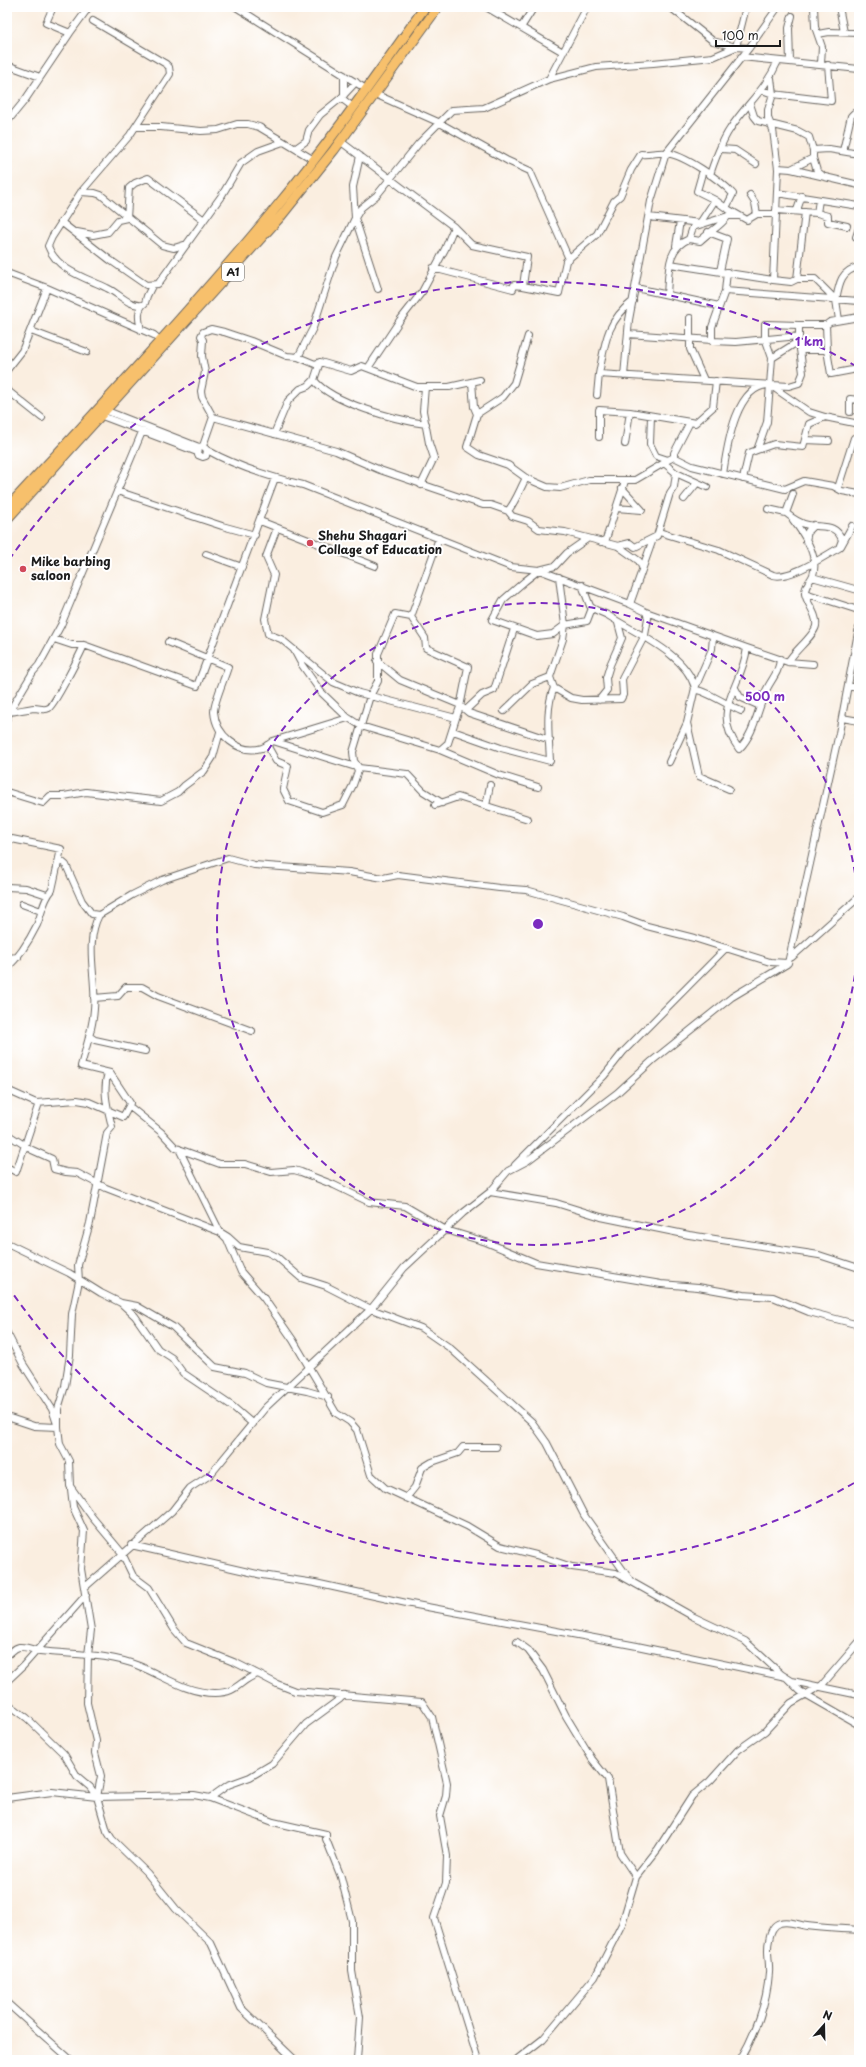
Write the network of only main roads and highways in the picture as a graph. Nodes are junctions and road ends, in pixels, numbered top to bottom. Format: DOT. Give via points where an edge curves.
graph roads {
  1 [pos="425,7"];
  2 [pos="438,7"];
  3 [pos="352,108"];
  4 [pos="360,115"];
  5 [pos="7,508"];
  6 [pos="7,519"];
  1 -- 3 [label="highway, A1"];
  2 -- 4 [label="highway, A1"];
  3 -- 4 [label="highway"];
  3 -- 5 [label="highway, A1" via="274,210 161,341"];
  4 -- 6 [label="highway, A1" via="254,248"];
}
